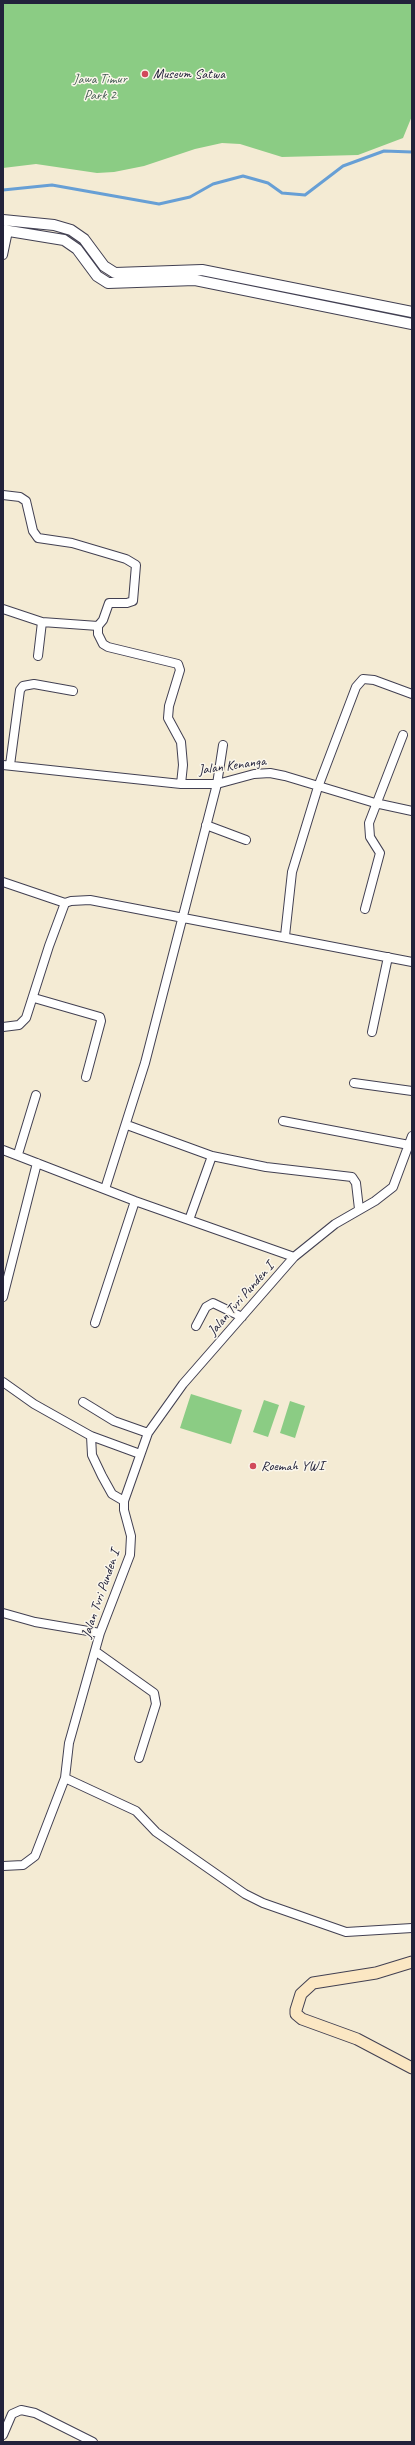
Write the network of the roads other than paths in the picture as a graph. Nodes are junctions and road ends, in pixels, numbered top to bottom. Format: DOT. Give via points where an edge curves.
graph roads {
  1 [pos="3,220"];
  2 [pos="5,230"];
  3 [pos="3,255"];
  4 [pos="193,270"];
  5 [pos="195,280"];
  6 [pos="412,312"];
  7 [pos="412,324"];
  8 [pos="3,494"];
  9 [pos="3,609"];
  10 [pos="42,622"];
  11 [pos="98,626"];
  12 [pos="38,656"];
  13 [pos="73,691"];
  14 [pos="412,694"];
  15 [pos="403,736"];
  16 [pos="223,745"];
  17 [pos="6,765"];
  18 [pos="181,784"];
  19 [pos="217,784"];
  20 [pos="318,787"];
  21 [pos="375,803"];
  22 [pos="412,811"];
  23 [pos="206,825"];
  24 [pos="246,840"];
  25 [pos="3,882"];
  26 [pos="65,903"];
  27 [pos="364,909"];
  28 [pos="181,918"];
  29 [pos="285,936"];
  30 [pos="388,958"];
  31 [pos="412,962"];
  32 [pos="34,998"];
  33 [pos="3,1027"];
  34 [pos="372,1032"];
  35 [pos="86,1077"];
  36 [pos="354,1083"];
  37 [pos="412,1091"];
  38 [pos="36,1095"];
  39 [pos="282,1121"];
  40 [pos="127,1125"];
  41 [pos="412,1136"];
  42 [pos="408,1145"];
  43 [pos="3,1150"];
  44 [pos="18,1154"];
  45 [pos="212,1156"];
  46 [pos="37,1162"];
  47 [pos="105,1189"];
  48 [pos="135,1201"];
  49 [pos="359,1210"];
  50 [pos="189,1220"];
  51 [pos="294,1257"];
  52 [pos="3,1297"];
  53 [pos="242,1317"];
  54 [pos="95,1323"];
  55 [pos="196,1326"];
  56 [pos="3,1382"];
  57 [pos="83,1402"];
  58 [pos="148,1433"];
  59 [pos="91,1436"];
  60 [pos="140,1454"];
  61 [pos="124,1501"];
  62 [pos="3,1614"];
  63 [pos="100,1633"];
  64 [pos="95,1651"];
  65 [pos="139,1758"];
  66 [pos="65,1778"];
  67 [pos="3,1866"];
  68 [pos="412,1928"];
  69 [pos="412,1962"];
  70 [pos="412,2068"];
  71 [pos="3,2435"];
  72 [pos="93,2442"];
  1 -- 4 [label="street" via="71,230 84,239 104,266 115,273"];
  2 -- 3 [label="street"];
  2 -- 5 [label="street" via="64,240 77,249 96,276 108,283"];
  4 -- 5 [label="street"];
  4 -- 6 [label="street"];
  5 -- 7 [label="street"];
  8 -- 11 [label="street" via="20,497 26,501 32,531 38,538 72,544 126,559 136,565 133,601 109,603"];
  9 -- 10 [label="street"];
  10 -- 11 [label="street"];
  10 -- 12 [label="street"];
  11 -- 18 [label="street" via="98,634 103,644 108,647 178,664 180,670 168,718 181,742"];
  13 -- 17 [label="street" via="34,684 23,686 20,690"];
  14 -- 20 [label="street" via="374,680 360,681"];
  15 -- 21 [label="street"];
  16 -- 19 [label="street"];
  17 -- 18 [label="street, Jalan Kenanga"];
  18 -- 19 [label="street, Jalan Kenanga"];
  19 -- 20 [label="street, Jalan Kenanga" via="248,775 270,773"];
  19 -- 23 [label="street"];
  20 -- 21 [label="street, Jalan Kenanga"];
  20 -- 29 [label="street" via="290,881"];
  21 -- 22 [label="street, Jalan Kenanga"];
  21 -- 27 [label="street" via="369,831 380,853"];
  23 -- 24 [label="street"];
  23 -- 28 [label="street"];
  25 -- 26 [label="street"];
  26 -- 28 [label="street" via="90,900"];
  26 -- 32 [label="street"];
  28 -- 29 [label="street"];
  28 -- 40 [label="street"];
  29 -- 30 [label="street"];
  30 -- 31 [label="street"];
  30 -- 34 [label="street"];
  32 -- 33 [label="street" via="22,1023 14,1027"];
  32 -- 35 [label="street" via="100,1018"];
  36 -- 37 [label="street"];
  38 -- 44 [label="street"];
  39 -- 42 [label="street"];
  40 -- 45 [label="street"];
  40 -- 47 [label="street"];
  41 -- 42 [label="street, Jalan Tvri Punden I"];
  42 -- 49 [label="street, Jalan Tvri Punden I" via="393,1187"];
  43 -- 44 [label="street"];
  44 -- 46 [label="street"];
  45 -- 49 [label="street" via="266,1167 352,1177 356,1183"];
  45 -- 50 [label="street"];
  46 -- 47 [label="street"];
  46 -- 52 [label="street"];
  47 -- 48 [label="street"];
  48 -- 50 [label="street"];
  48 -- 54 [label="street"];
  49 -- 51 [label="street, Jalan Tvri Punden I" via="335,1224"];
  50 -- 51 [label="street"];
  51 -- 53 [label="street, Jalan Tvri Punden I"];
  53 -- 55 [label="street" via="213,1303 206,1307"];
  53 -- 58 [label="street, Jalan Tvri Punden I" via="183,1384"];
  56 -- 59 [label="street" via="34,1404"];
  57 -- 58 [label="street" via="114,1421"];
  58 -- 60 [label="street, Jalan Tvri Punden I"];
  59 -- 60 [label="street"];
  59 -- 61 [label="street" via="92,1455 102,1476 112,1494"];
  60 -- 61 [label="street, Jalan Tvri Punden I"];
  61 -- 63 [label="street, Jalan Tvri Punden I" via="131,1536 130,1555"];
  62 -- 63 [label="street"];
  63 -- 64 [label="street, Jalan Tvri Punden I"];
  64 -- 65 [label="street" via="154,1693 156,1704"];
  64 -- 66 [label="street, Jalan Tvri Punden I" via="69,1743"];
  66 -- 67 [label="street, Jalan Tvri Punden I" via="35,1856 23,1865"];
  66 -- 68 [label="street" via="136,1811 156,1832 263,1903 350,1933"];
  69 -- 70 [label="main road" via="376,1973 313,1984 301,1994 296,2010 296,2014 302,2019 357,2039"];
  71 -- 72 [label="street" via="12,2414 21,2410 35,2413"];
}
